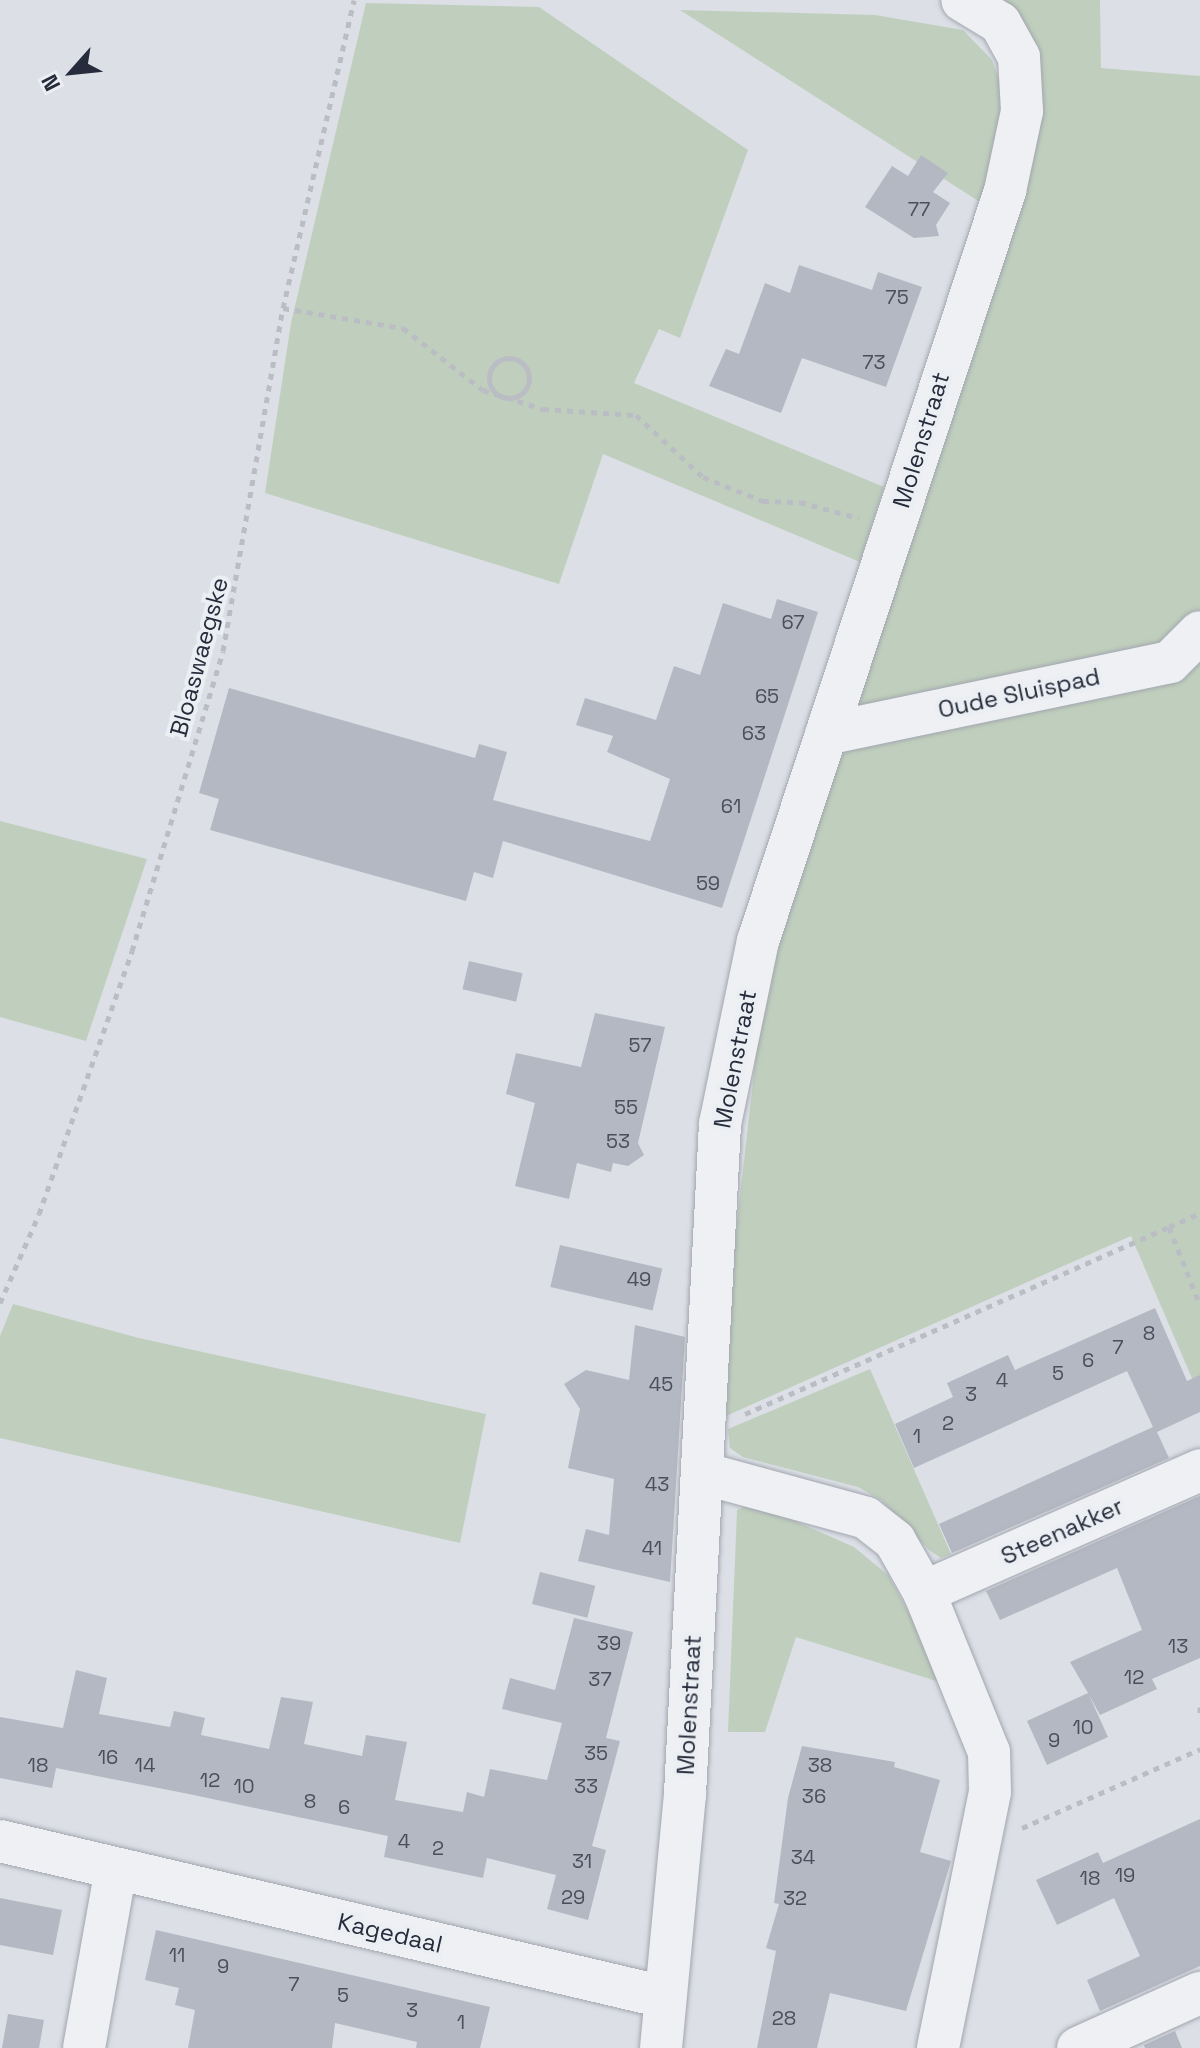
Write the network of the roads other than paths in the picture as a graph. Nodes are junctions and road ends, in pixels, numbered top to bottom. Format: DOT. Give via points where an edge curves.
graph roads {
  1 [pos="962,0"];
  2 [pos="1200,632"];
  3 [pos="826,734"];
  4 [pos="1200,1470"];
  5 [pos="702,1473"];
  6 [pos="924,1592"];
  7 [pos="0,1841"];
  8 [pos="116,1869"];
  9 [pos="1200,1993"];
  10 [pos="664,1997"];
  11 [pos="84,2048"];
  12 [pos="661,2048"];
  13 [pos="938,2048"];
  14 [pos="1078,2048"];
  1 -- 3 [label="street, Molenstraat" via="1000,23 1019,57 1022,111 1005,191"];
  2 -- 3 [label="street, Oude Sluispad" via="1170,662"];
  3 -- 5 [label="street, Molenstraat" via="758,941 720,1124"];
  4 -- 6 [label="street, Steenakker"];
  5 -- 6 [label="street" via="866,1518 895,1541"];
  5 -- 10 [label="street, Molenstraat" via="685,1794"];
  6 -- 13 [label="street" via="989,1752 990,1792"];
  7 -- 8 [label="street, Kagedaal"];
  8 -- 10 [label="street, Kagedaal"];
  8 -- 11 [label="street"];
  9 -- 14 [label="street"];
  10 -- 12 [label="street, Molenstraat"];
}
